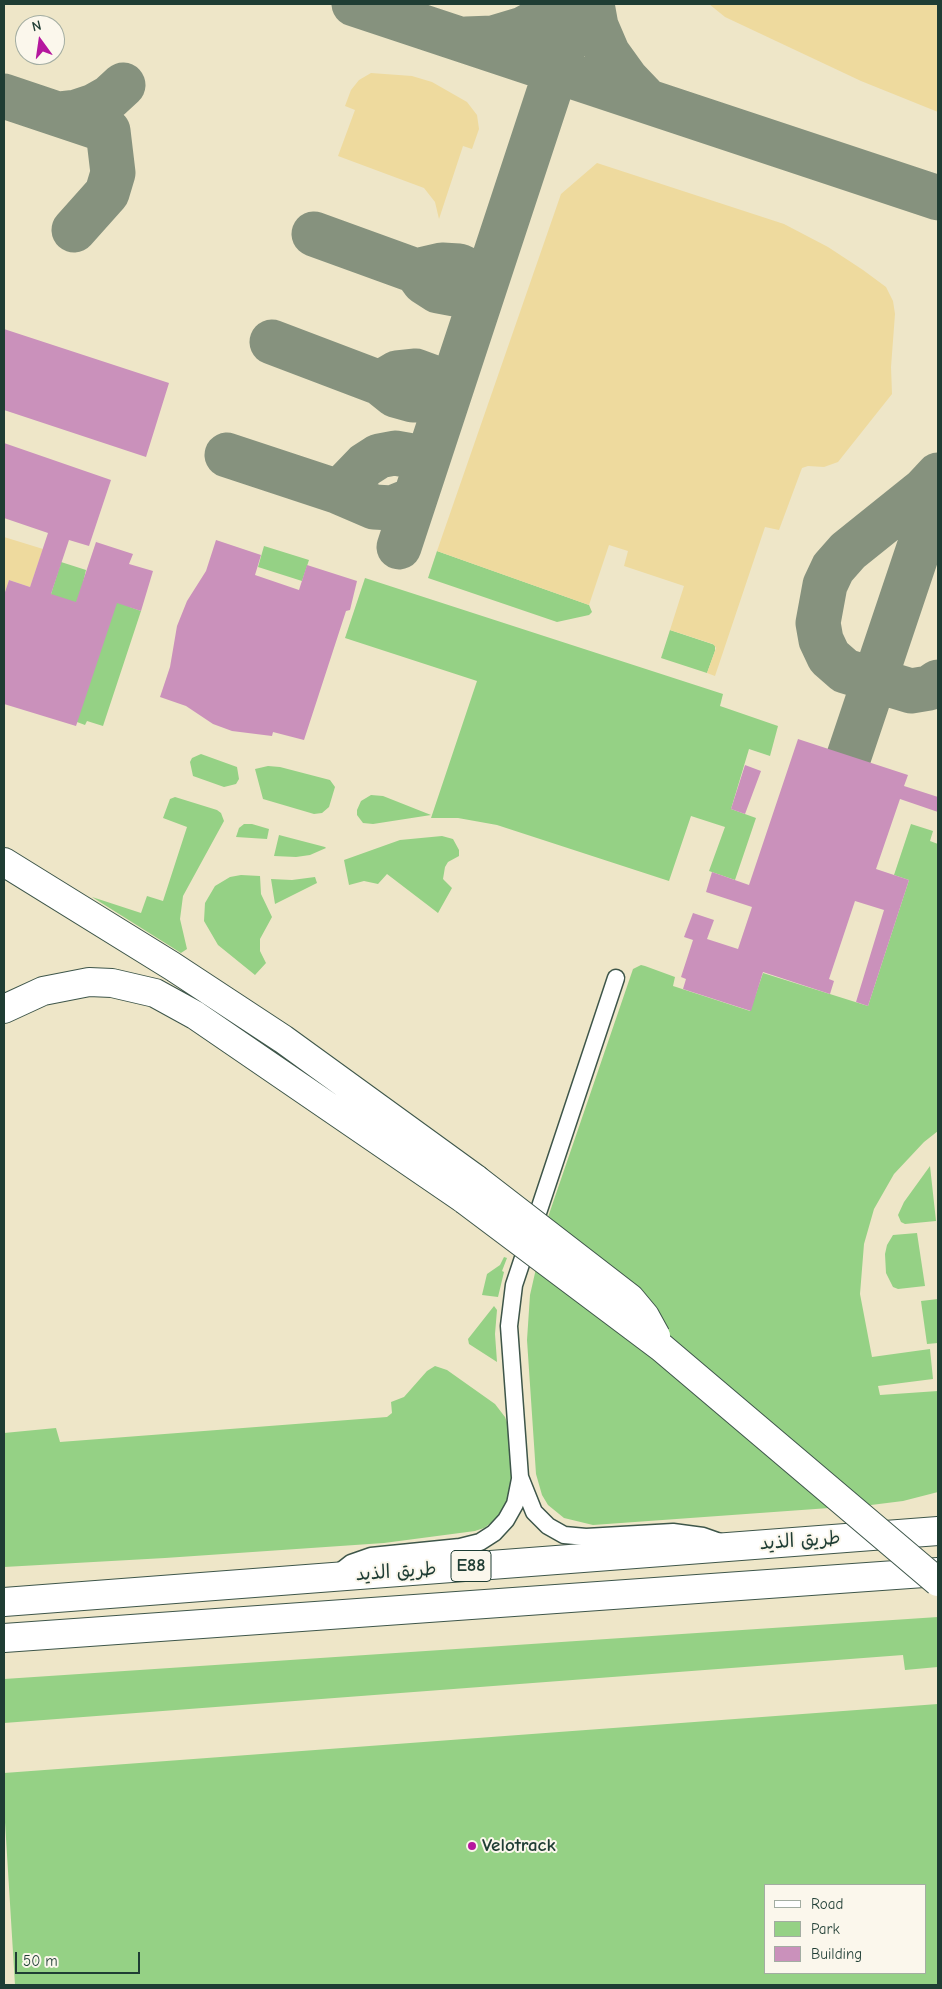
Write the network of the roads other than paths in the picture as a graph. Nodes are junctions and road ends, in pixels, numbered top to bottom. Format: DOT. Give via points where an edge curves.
graph roads {
  1 [pos="4,862"];
  2 [pos="616,978"];
  3 [pos="4,1009"];
  4 [pos="471,1190"];
  5 [pos="520,1477"];
  6 [pos="938,1531"];
  7 [pos="729,1546"];
  8 [pos="938,1572"];
  9 [pos="885,1576"];
  10 [pos="334,1577"];
  11 [pos="938,1582"];
  12 [pos="4,1586"];
  13 [pos="938,1594"];
  14 [pos="48,1599"];
  15 [pos="4,1602"];
  16 [pos="4,1638"];
  1 -- 4 [label="highway" via="283,1039"];
  2 -- 5 [label="street" via="514,1285 510,1346"];
  3 -- 4 [label="highway" via="43,991 89,982 112,983 155,993"];
  4 -- 11 [label="highway, bridge" via="630,1298 645,1316 662,1348"];
  5 -- 7 [label="street" via="534,1512 548,1526 564,1535 586,1537 674,1532 703,1536"];
  5 -- 10 [label="street" via="511,1513 500,1527 480,1542 371,1556 350,1563"];
  6 -- 7 [label="highway, طريق الذيد / E88"];
  7 -- 10 [label="highway, طريق الذيد / E88"];
  8 -- 9 [label="highway, طريق الذيد / E88"];
  9 -- 13 [label="highway" via="905,1586"];
  9 -- 16 [label="highway, طريق الذيد / E88"];
  10 -- 14 [label="highway, طريق الذيد / E88"];
  12 -- 14 [label="highway"];
  14 -- 15 [label="highway, طريق الذيد / E88"];
}
